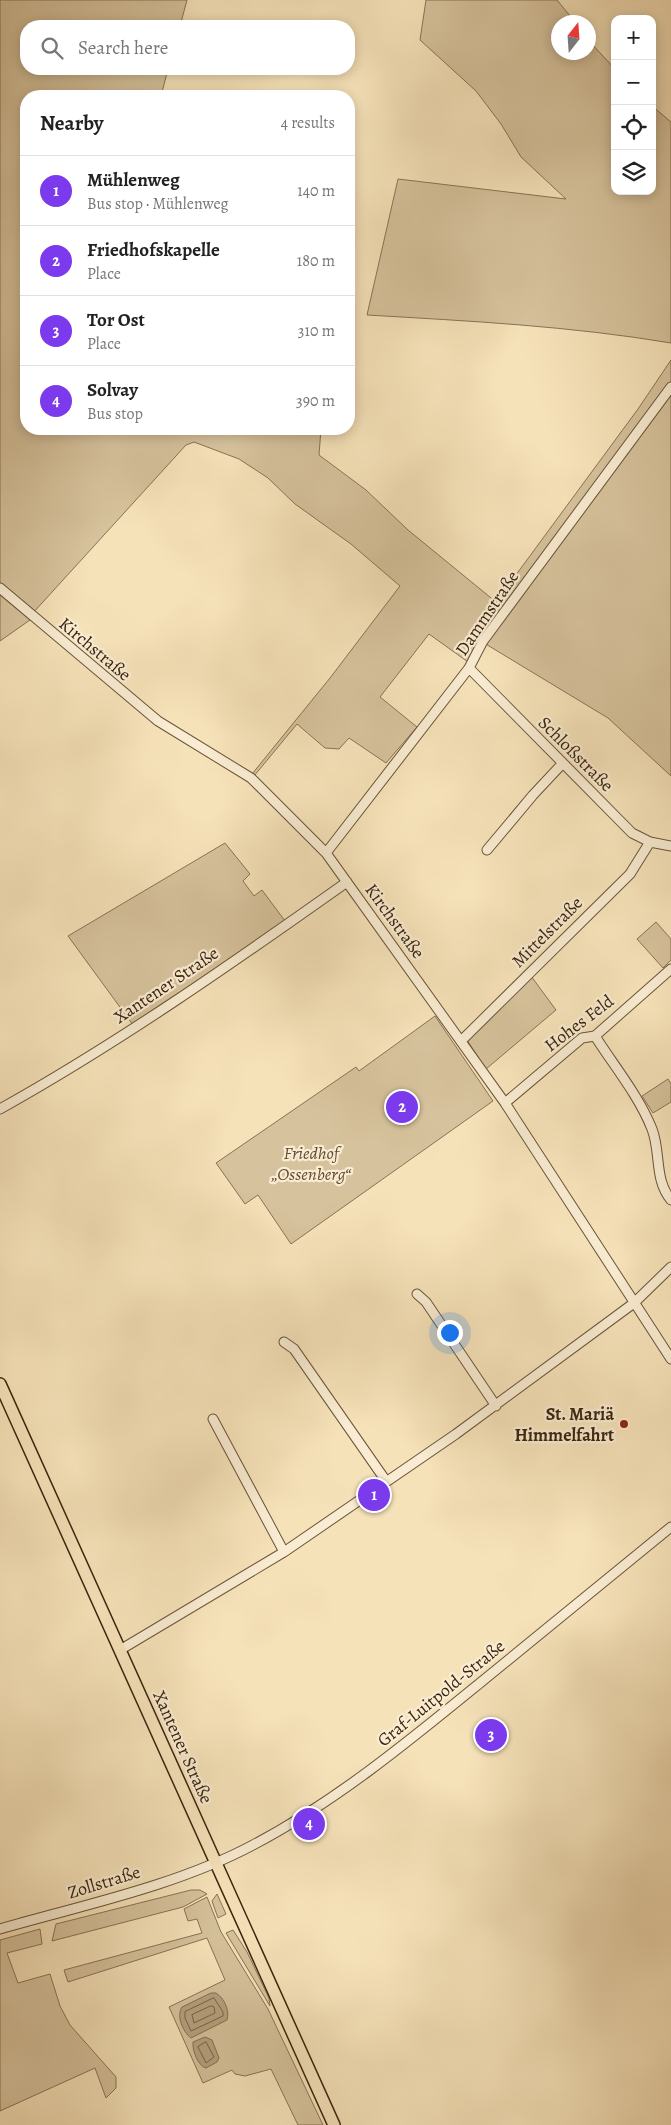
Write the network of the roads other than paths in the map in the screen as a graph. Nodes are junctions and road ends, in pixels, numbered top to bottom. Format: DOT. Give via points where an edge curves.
graph roads {
  1 [pos="671,387"];
  2 [pos="0,588"];
  3 [pos="469,668"];
  4 [pos="562,764"];
  5 [pos="650,842"];
  6 [pos="671,846"];
  7 [pos="487,850"];
  8 [pos="326,853"];
  9 [pos="346,882"];
  10 [pos="671,969"];
  11 [pos="595,1036"];
  12 [pos="461,1041"];
  13 [pos="505,1103"];
  14 [pos="0,1109"];
  15 [pos="671,1200"];
  16 [pos="671,1267"];
  17 [pos="417,1294"];
  18 [pos="634,1303"];
  19 [pos="284,1342"];
  20 [pos="671,1358"];
  21 [pos="0,1384"];
  22 [pos="496,1406"];
  23 [pos="212,1419"];
  24 [pos="386,1481"];
  25 [pos="671,1527"];
  26 [pos="284,1552"];
  27 [pos="120,1650"];
  28 [pos="216,1862"];
  29 [pos="0,1929"];
  30 [pos="334,2125"];
  1 -- 3 [label="street, Dammstraße" via="483,641"];
  2 -- 8 [label="street, Kirchstraße" via="158,720 251,778"];
  3 -- 4 [label="street, Schloßstraße"];
  3 -- 8 [label="street, Dammstraße"];
  4 -- 5 [label="street, Schloßstraße" via="632,833"];
  4 -- 7 [label="street"];
  5 -- 6 [label="street, Schloßstraße"];
  5 -- 12 [label="street, Mittelstraße" via="630,874"];
  8 -- 9 [label="street, Kirchstraße"];
  9 -- 12 [label="street, Kirchstraße"];
  9 -- 14 [label="street, Xantener Straße" via="125,1034"];
  10 -- 11 [label="street, Hohes Feld"];
  11 -- 13 [label="street, Hohes Feld" via="582,1038"];
  11 -- 15 [label="street" via="640,1105 652,1131 661,1181"];
  12 -- 13 [label="street, Kirchstraße"];
  13 -- 18 [label="street, Kirchstraße"];
  16 -- 18 [label="street"];
  17 -- 22 [label="street" via="426,1302"];
  18 -- 20 [label="street, Kirchstraße"];
  18 -- 22 [label="street"];
  19 -- 24 [label="street" via="294,1349"];
  21 -- 27 [label="main road, Xantener Straße"];
  22 -- 24 [label="street"];
  23 -- 26 [label="street"];
  24 -- 26 [label="street"];
  25 -- 28 [label="street, Graf-Luitpold-Straße" via="379,1763 273,1833"];
  26 -- 27 [label="street"];
  27 -- 28 [label="main road, Xantener Straße"];
  28 -- 29 [label="street, Zollstraße" via="128,1893"];
  28 -- 30 [label="main road, Xantener Straße"];
}
